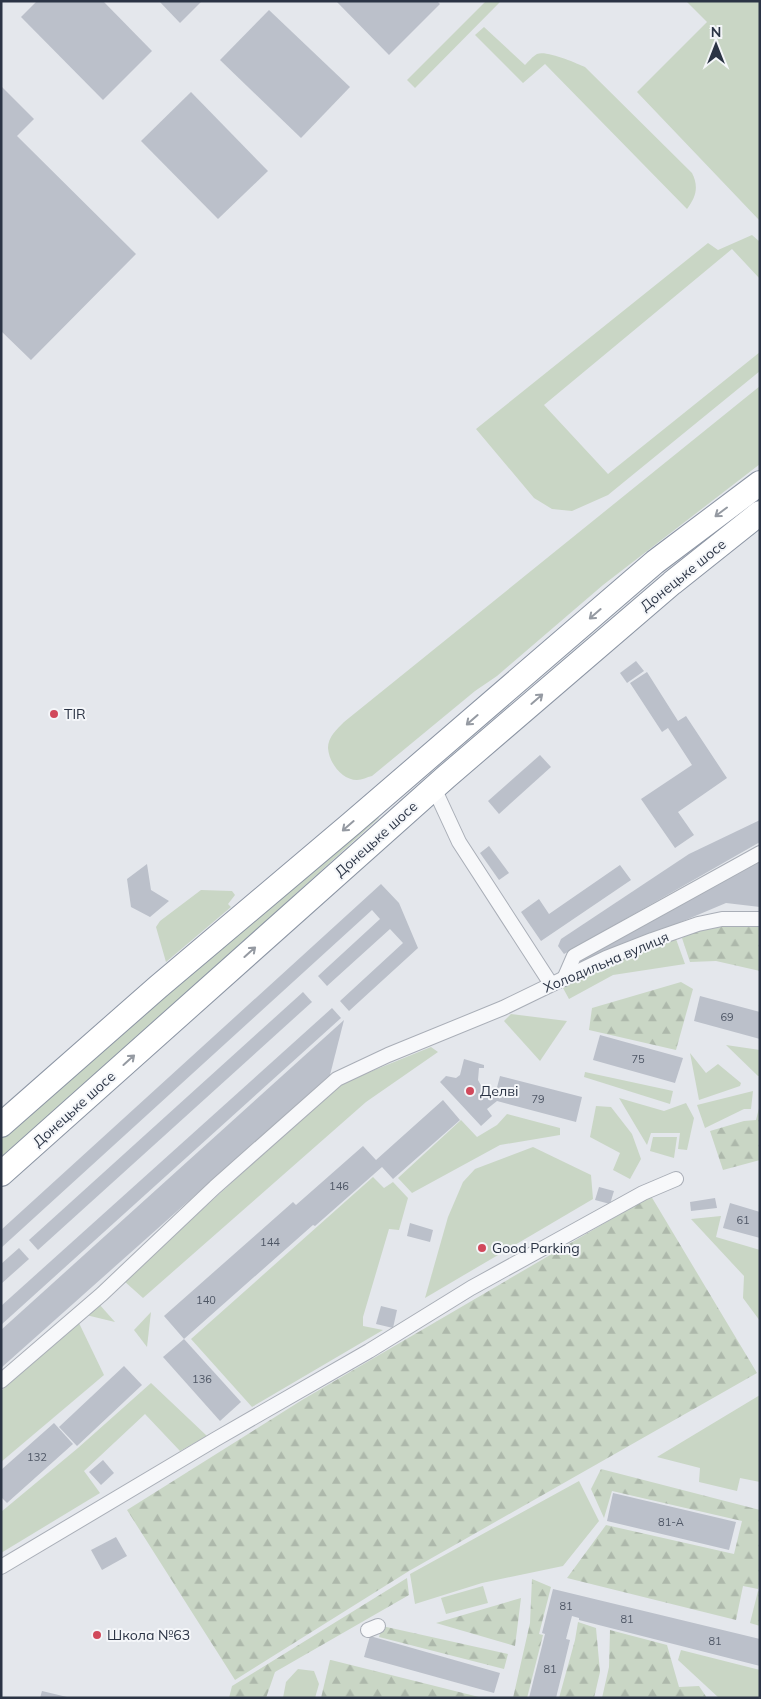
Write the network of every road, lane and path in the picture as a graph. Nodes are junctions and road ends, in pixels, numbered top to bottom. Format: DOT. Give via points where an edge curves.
graph roads {
  1 [pos="760,483"];
  2 [pos="760,513"];
  3 [pos="434,788"];
  4 [pos="760,853"];
  5 [pos="760,919"];
  6 [pos="557,982"];
  7 [pos="1,1124"];
  8 [pos="1,1174"];
  9 [pos="676,1179"];
  10 [pos="1,1381"];
  11 [pos="1,1567"];
  1 -- 7 [label="highway, Донецьке шосе, one-way" via="655,562"];
  3 -- 2 [label="highway, Донецьке шосе, one-way" via="664,590"];
  3 -- 6 [label="street" via="459,842"];
  8 -- 3 [label="highway, Донецьке шосе, one-way"];
  4 -- 6 [label="street" via="574,956"];
  5 -- 6 [label="street, Холодильна вулиця" via="722,919 698,924 616,955"];
  6 -- 10 [label="street, Холодильна вулиця" via="337,1079 215,1187 102,1294"];
  9 -- 11 [label="street" via="643,1193 472,1288"];
}
